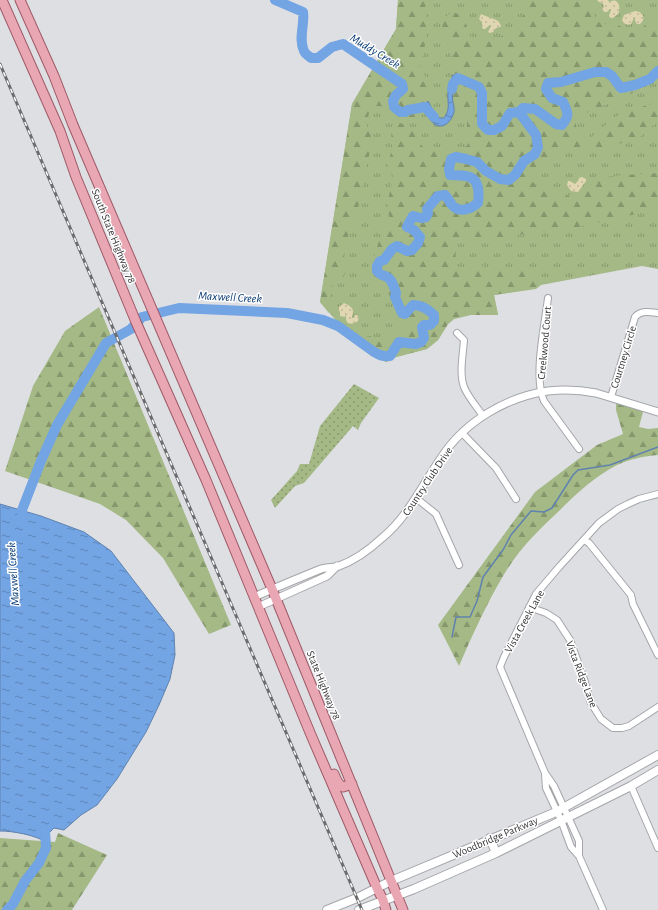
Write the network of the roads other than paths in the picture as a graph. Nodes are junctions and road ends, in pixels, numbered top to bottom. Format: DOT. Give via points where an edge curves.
graph roads {
  1 [pos="2,0"];
  2 [pos="20,0"];
  3 [pos="548,298"];
  4 [pos="658,313"];
  5 [pos="457,333"];
  6 [pos="541,392"];
  7 [pos="610,398"];
  8 [pos="658,412"];
  9 [pos="483,416"];
  10 [pos="462,433"];
  11 [pos="579,450"];
  12 [pos="221,470"];
  13 [pos="658,494"];
  14 [pos="416,498"];
  15 [pos="516,499"];
  16 [pos="584,540"];
  17 [pos="459,565"];
  18 [pos="338,566"];
  19 [pos="311,573"];
  20 [pos="314,582"];
  21 [pos="272,589"];
  22 [pos="254,597"];
  23 [pos="276,599"];
  24 [pos="258,607"];
  25 [pos="529,607"];
  26 [pos="658,655"];
  27 [pos="658,708"];
  28 [pos="311,735"];
  29 [pos="658,755"];
  30 [pos="658,770"];
  31 [pos="352,784"];
  32 [pos="631,786"];
  33 [pos="560,810"];
  34 [pos="565,819"];
  35 [pos="490,838"];
  36 [pos="658,848"];
  37 [pos="496,853"];
  38 [pos="579,856"];
  39 [pos="391,881"];
  40 [pos="377,888"];
  41 [pos="397,896"];
  42 [pos="383,900"];
  43 [pos="327,910"];
  44 [pos="359,910"];
  45 [pos="386,910"];
  46 [pos="403,910"];
  47 [pos="604,910"];
  1 -- 22 [label="main road, South State Highway 78" via="60,131 76,177"];
  2 -- 12 [label="main road, South State Highway 78"];
  3 -- 6 [label="street, Creekwood Court" via="541,350"];
  4 -- 7 [label="street, Courtney Circle" via="643,312 635,317"];
  5 -- 9 [label="street" via="464,340 462,379"];
  6 -- 7 [label="street, Country Club Drive" via="581,391"];
  6 -- 9 [label="street, Country Club Drive" via="513,400"];
  6 -- 11 [label="street, Creekwood Court" via="544,401"];
  7 -- 8 [label="street, Country Club Drive"];
  9 -- 10 [label="street, Country Club Drive"];
  10 -- 14 [label="street, Country Club Drive" via="441,456"];
  10 -- 15 [label="street" via="496,468"];
  12 -- 21 [label="main road, State Highway 78"];
  13 -- 16 [label="street, Vista Creek Lane" via="618,509"];
  14 -- 17 [label="street" via="436,514"];
  14 -- 18 [label="street, Country Club Drive" via="400,521 383,538 359,557"];
  16 -- 25 [label="street, Vista Creek Lane" via="536,594"];
  16 -- 26 [label="street" via="631,595"];
  18 -- 19 [label="street, Country Club Drive"];
  18 -- 20 [label="street, Country Club Drive" via="327,576"];
  19 -- 20 [label="street"];
  19 -- 21 [label="street, Country Club Drive"];
  20 -- 23 [label="street, Country Club Drive"];
  21 -- 22 [label="street, Country Club Drive"];
  21 -- 23 [label="main road, State Highway 78"];
  22 -- 24 [label="main road"];
  23 -- 24 [label="street, Country Club Drive"];
  23 -- 31 [label="main road, State Highway 78"];
  24 -- 28 [label="main road"];
  25 -- 27 [label="street, Vista Ridge Lane" via="557,620 570,640 591,703 601,719 613,728 622,728"];
  25 -- 33 [label="street, Vista Creek Lane" via="500,666 545,772 554,786"];
  28 -- 31 [label="main road" via="320,743 340,786"];
  28 -- 40 [label="main road"];
  29 -- 33 [label="main road, Woodbridge Parkway"];
  30 -- 32 [label="main road, Woodbridge Parkway"];
  31 -- 39 [label="main road, State Highway 78"];
  32 -- 34 [label="main road, Woodbridge Parkway"];
  32 -- 36 [label="street"];
  33 -- 34 [label="street, Vista Creek Lane"];
  33 -- 35 [label="main road, Woodbridge Parkway"];
  34 -- 37 [label="main road, Woodbridge Parkway"];
  34 -- 38 [label="street" via="571,847"];
  34 -- 38 [label="street" via="579,841"];
  35 -- 37 [label="main road"];
  35 -- 39 [label="main road, Woodbridge Parkway"];
  37 -- 41 [label="main road, Woodbridge Parkway"];
  38 -- 47 [label="street"];
  39 -- 40 [label="main road, Woodbridge Parkway"];
  39 -- 41 [label="main road, State Highway 78"];
  40 -- 42 [label="main road"];
  40 -- 43 [label="main road, Woodbridge Parkway"];
  41 -- 42 [label="main road, Woodbridge Parkway"];
  41 -- 46 [label="main road, State Highway 78"];
  42 -- 44 [label="main road, Woodbridge Parkway"];
  42 -- 45 [label="main road"];
}
